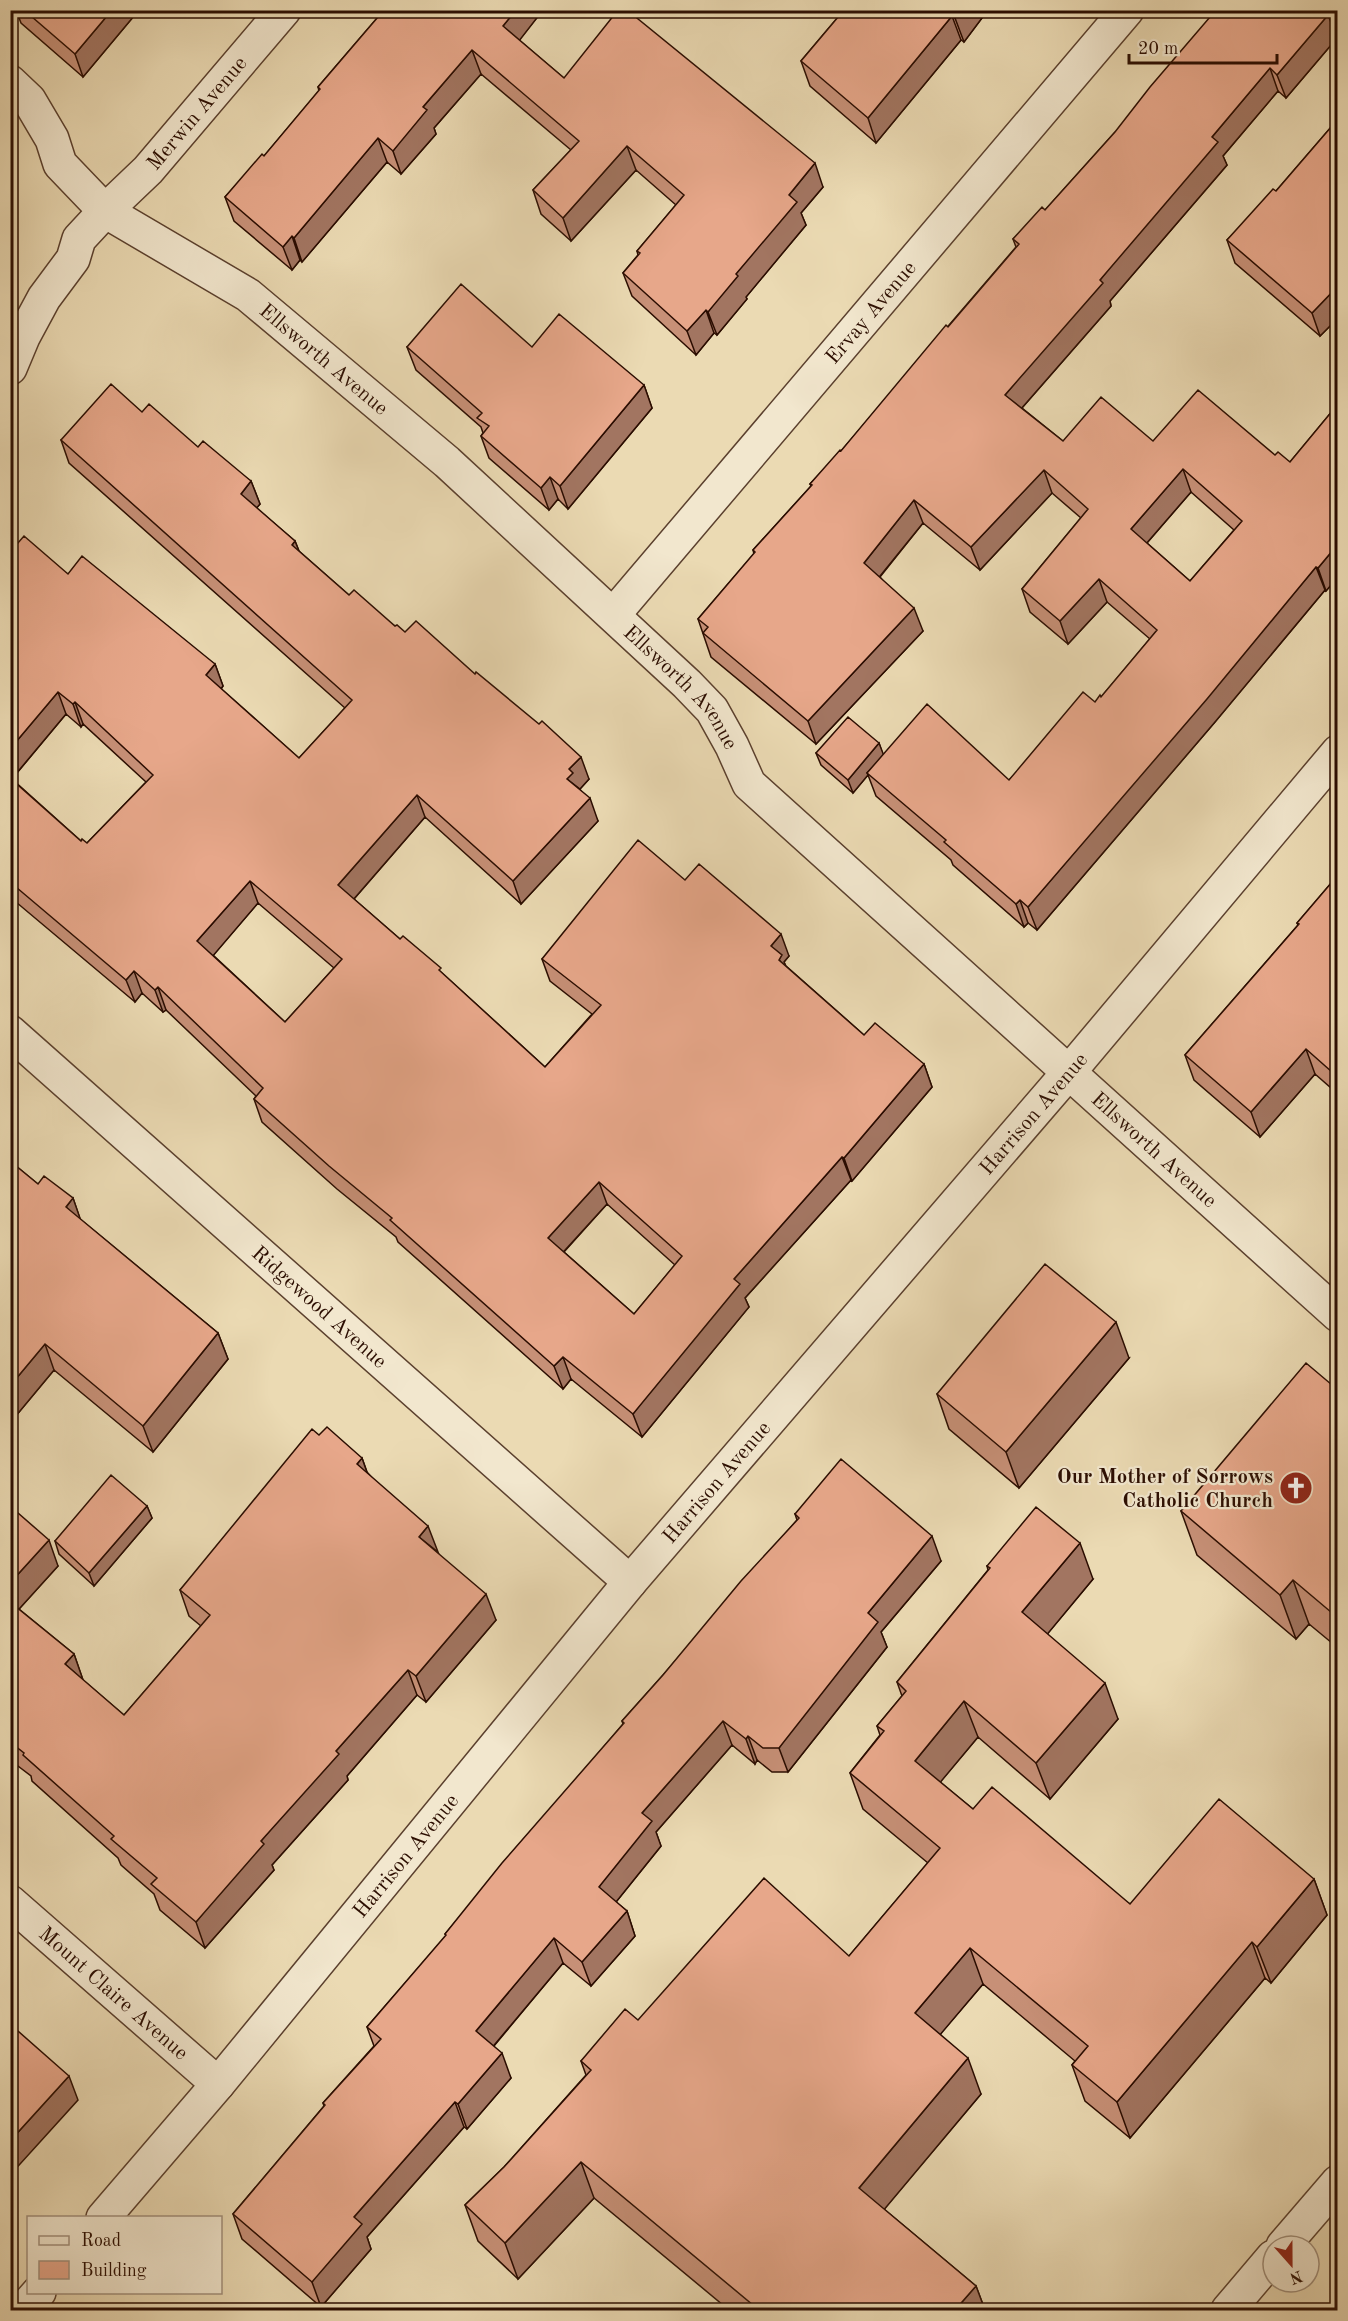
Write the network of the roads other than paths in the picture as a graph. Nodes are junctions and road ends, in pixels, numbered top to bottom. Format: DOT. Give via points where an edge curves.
graph roads {
  1 [pos="284,10"];
  2 [pos="1127,10"];
  3 [pos="10,82"];
  4 [pos="105,211"];
  5 [pos="10,368"];
  6 [pos="614,614"];
  7 [pos="1338,752"];
  8 [pos="10,1032"];
  9 [pos="1069,1072"];
  10 [pos="1338,1315"];
  11 [pos="630,1581"];
  12 [pos="10,1902"];
  13 [pos="218,2084"];
  14 [pos="1338,2182"];
  15 [pos="104,2216"];
  16 [pos="1293,2234"];
  17 [pos="1261,2272"];
  18 [pos="37,2294"];
  19 [pos="23,2310"];
  20 [pos="1228,2310"];
  1 -- 4 [label="street, Merwin Avenue" via="148,170"];
  2 -- 6 [label="street, Ervay Avenue"];
  3 -- 4 [label="street, Ellsworth Avenue" via="29,100 52,139 60,164"];
  4 -- 5 [label="street, Merwin Avenue" via="79,239 73,259 44,298"];
  4 -- 6 [label="street, Ellsworth Avenue" via="248,295 447,462"];
  6 -- 9 [label="street, Ellsworth Avenue" via="712,710 749,784"];
  7 -- 9 [label="street, Harrison Avenue"];
  8 -- 11 [label="street, Ridgewood Avenue"];
  9 -- 10 [label="street, Ellsworth Avenue"];
  9 -- 11 [label="street, Harrison Avenue"];
  11 -- 13 [label="street, Harrison Avenue"];
  12 -- 13 [label="street, Mount Claire Avenue"];
  13 -- 15 [label="street, Harrison Avenue"];
  14 -- 16 [label="street"];
  17 -- 20 [label="street"];
  18 -- 19 [label="street"];
}
